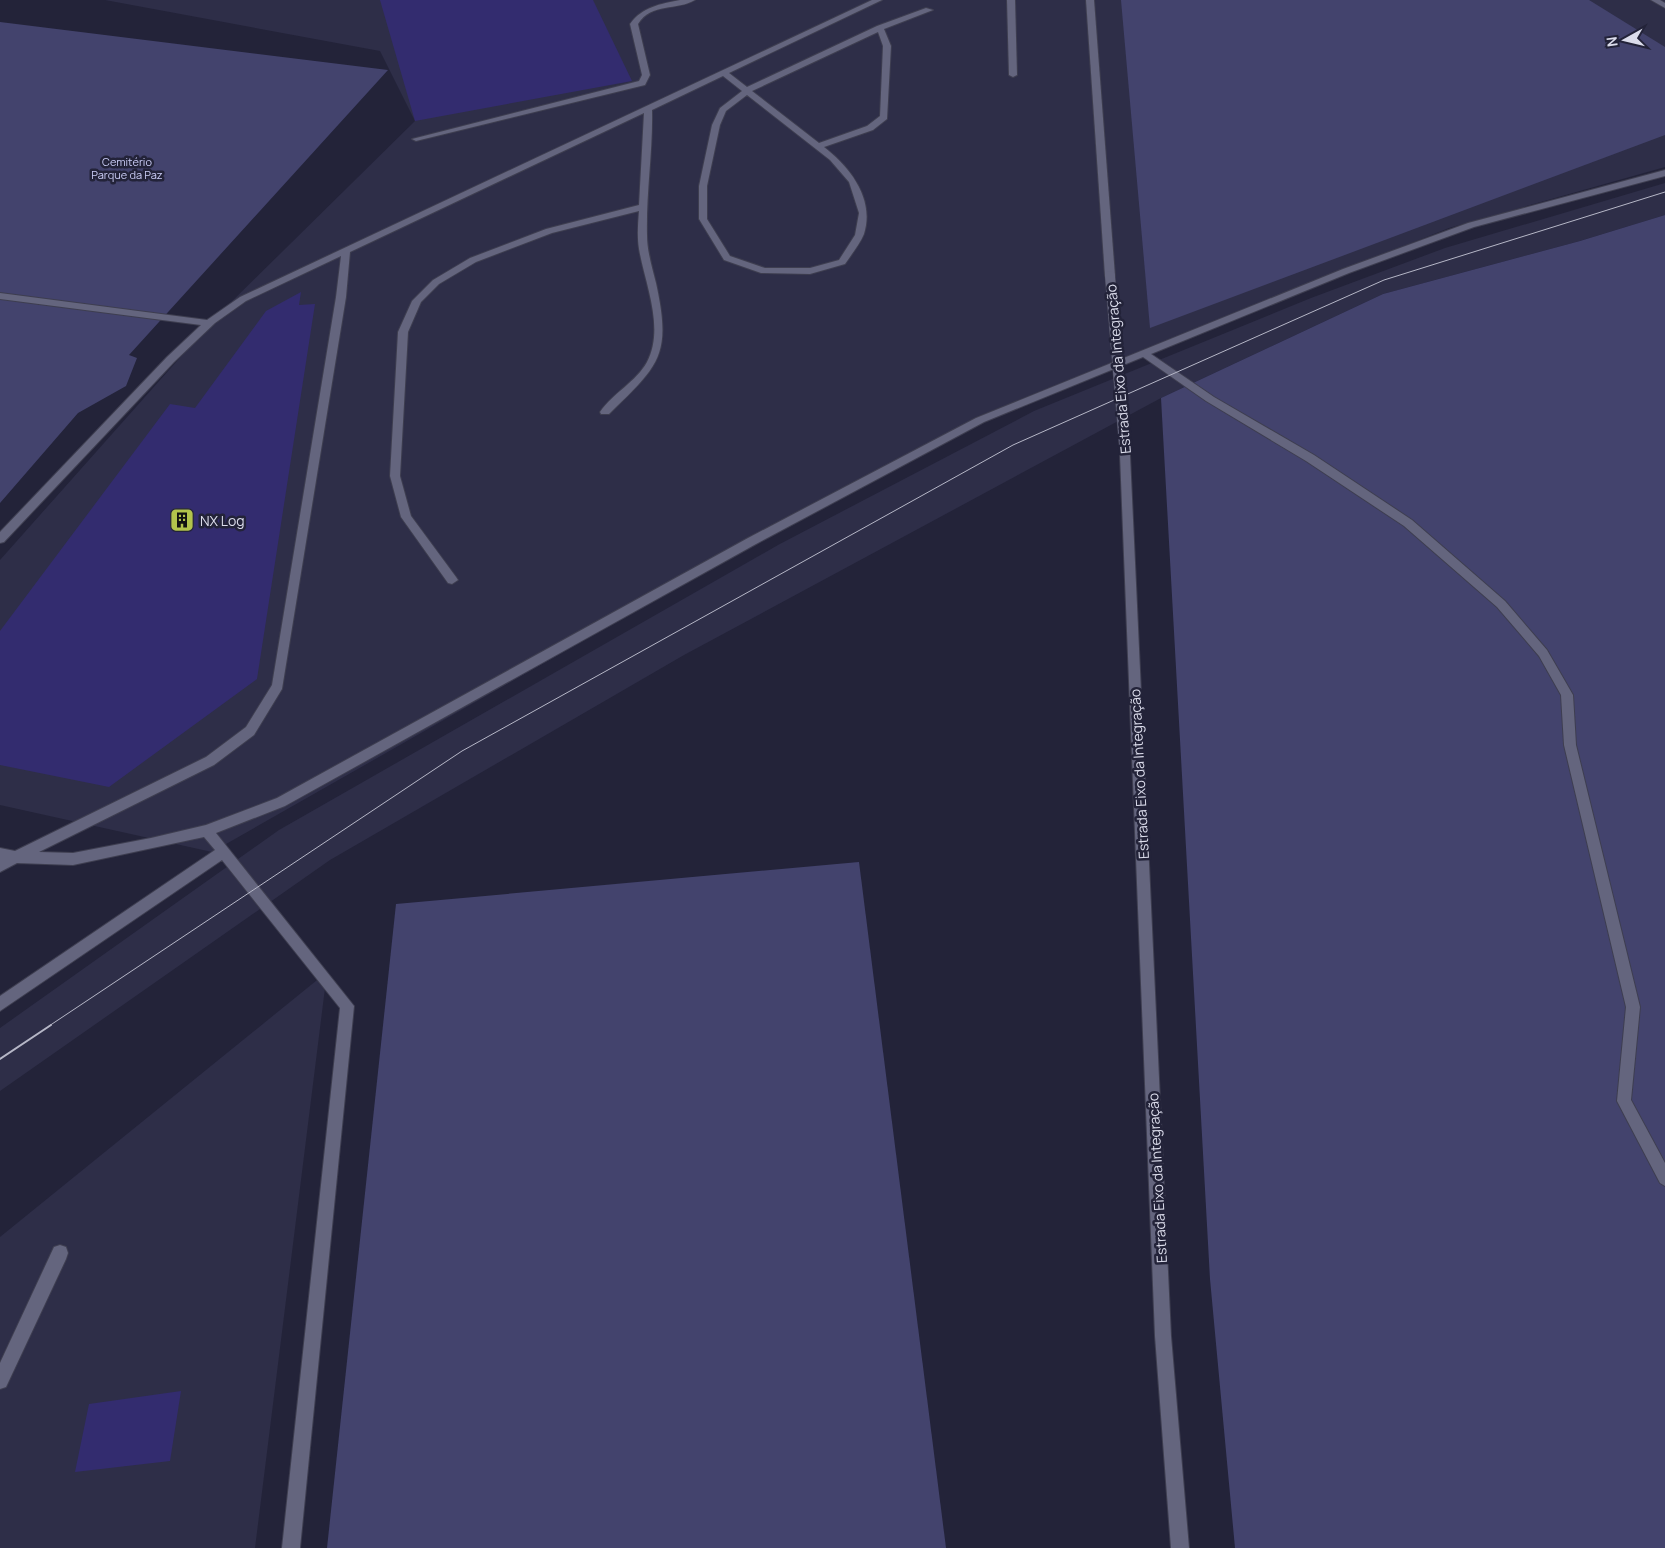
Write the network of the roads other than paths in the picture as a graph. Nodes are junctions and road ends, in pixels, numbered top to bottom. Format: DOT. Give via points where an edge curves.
graph roads {
  1 [pos="691,0"];
  2 [pos="878,0"];
  3 [pos="1011,0"];
  4 [pos="1090,0"];
  5 [pos="1655,0"];
  6 [pos="1665,6"];
  7 [pos="928,10"];
  8 [pos="880,28"];
  9 [pos="724,73"];
  10 [pos="1013,75"];
  11 [pos="746,91"];
  12 [pos="648,110"];
  13 [pos="416,139"];
  14 [pos="818,146"];
  15 [pos="1665,173"];
  16 [pos="643,207"];
  17 [pos="346,251"];
  18 [pos="0,296"];
  19 [pos="208,322"];
  20 [pos="1143,353"];
  21 [pos="605,412"];
  22 [pos="0,539"];
  23 [pos="452,580"];
  24 [pos="208,830"];
  25 [pos="224,851"];
  26 [pos="0,854"];
  27 [pos="16,857"];
  28 [pos="0,866"];
  29 [pos="0,1004"];
  30 [pos="1665,1178"];
  31 [pos="60,1253"];
  32 [pos="0,1381"];
  33 [pos="291,1548"];
  34 [pos="1180,1548"];
  1 -- 13 [label="main road" via="648,10 637,17 634,24 646,75 642,83"];
  2 -- 9 [label="main road"];
  3 -- 10 [label="main road"];
  4 -- 34 [label="main road, Estrada Eixo da Integração, bridge" via="1125,455 1163,1326"];
  5 -- 6 [label="main road"];
  7 -- 8 [label="main road"];
  8 -- 11 [label="main road"];
  8 -- 14 [label="main road" via="887,46 884,116 870,128"];
  9 -- 11 [label="main road"];
  9 -- 12 [label="main road"];
  11 -- 14 [label="main road"];
  11 -- 14 [label="main road" via="723,110 716,126 703,186 703,219 727,258 764,271 810,271 842,262 859,235 863,213 853,182 839,164"];
  12 -- 16 [label="main road"];
  12 -- 17 [label="main road"];
  15 -- 20 [label="main road" via="1471,225 1346,270"];
  16 -- 21 [label="main road" via="644,257 658,341 652,361"];
  16 -- 23 [label="main road" via="549,231 473,260 436,282 417,301 403,332 395,476 406,517"];
  17 -- 19 [label="main road" via="243,300"];
  17 -- 27 [label="main road" via="278,686 250,731 210,760"];
  18 -- 19 [label="main road"];
  19 -- 22 [label="main road"];
  20 -- 24 [label="main road" via="980,420 752,541 281,802"];
  20 -- 30 [label="main road" via="1210,399 1310,458 1408,523 1501,604 1543,653 1567,696 1570,745 1633,1008 1624,1101"];
  24 -- 25 [label="main road"];
  24 -- 27 [label="main road" via="73,859"];
  25 -- 29 [label="main road"];
  25 -- 33 [label="main road" via="347,1006"];
  26 -- 27 [label="main road"];
  27 -- 28 [label="main road"];
  31 -- 32 [label="main road"];
}
